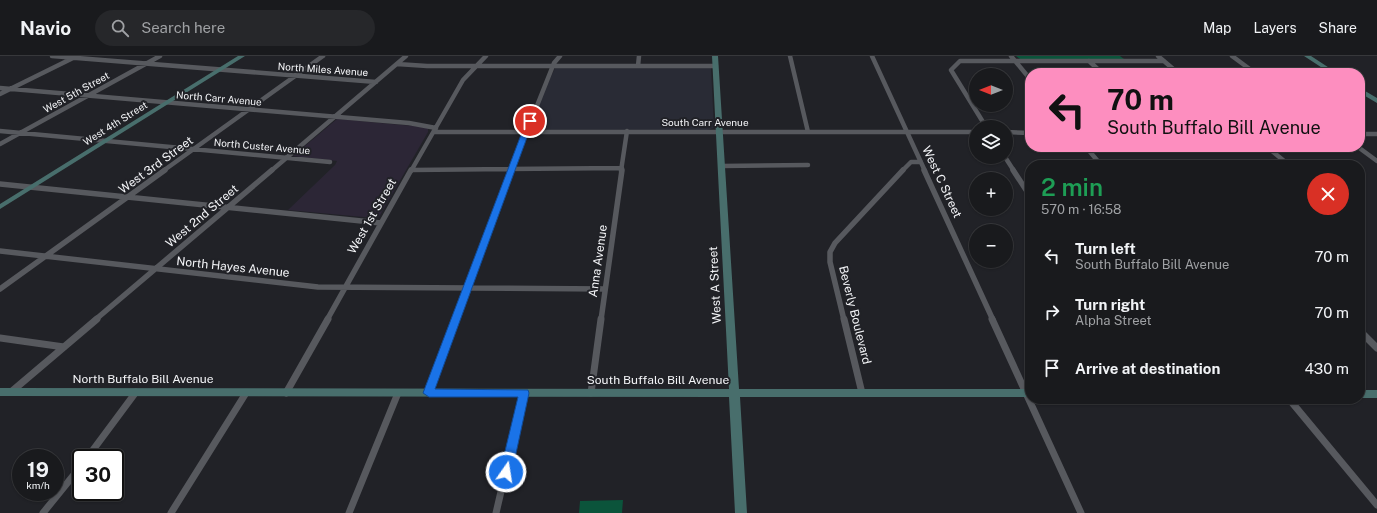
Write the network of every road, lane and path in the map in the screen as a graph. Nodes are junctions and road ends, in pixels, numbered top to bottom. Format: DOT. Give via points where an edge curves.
graph roads {
  1 [pos="52,56"];
  2 [pos="160,56"];
  3 [pos="242,56"];
  4 [pos="324,56"];
  5 [pos="406,56"];
  6 [pos="486,56"];
  7 [pos="560,56"];
  8 [pos="639,56"];
  9 [pos="715,56"];
  10 [pos="790,56"];
  11 [pos="872,56"];
  12 [pos="1012,56"];
  13 [pos="1158,56"];
  14 [pos="1232,56"];
  15 [pos="1307,56"];
  16 [pos="76,57"];
  17 [pos="1015,61"];
  18 [pos="1089,61"];
  19 [pos="1164,61"];
  20 [pos="146,63"];
  21 [pos="397,64"];
  22 [pos="476,66"];
  23 [pos="553,66"];
  24 [pos="638,66"];
  25 [pos="716,66"];
  26 [pos="1097,68"];
  27 [pos="1172,68"];
  28 [pos="1248,68"];
  29 [pos="1326,68"];
  30 [pos="220,69"];
  31 [pos="1025,73"];
  32 [pos="297,75"];
  33 [pos="376,82"];
  34 [pos="0,88"];
  35 [pos="12,89"];
  36 [pos="1365,93"];
  37 [pos="0,94"];
  38 [pos="89,95"];
  39 [pos="1377,101"];
  40 [pos="168,102"];
  41 [pos="250,110"];
  42 [pos="335,117"];
  43 [pos="982,120"];
  44 [pos="435,130"];
  45 [pos="0,131"];
  46 [pos="627,131"];
  47 [pos="525,132"];
  48 [pos="719,132"];
  49 [pos="808,132"];
  50 [pos="907,132"];
  51 [pos="969,132"];
  52 [pos="1013,132"];
  53 [pos="1025,132"];
  54 [pos="21,133"];
  55 [pos="1365,134"];
  56 [pos="1377,134"];
  57 [pos="106,141"];
  58 [pos="0,144"];
  59 [pos="195,149"];
  60 [pos="1090,152"];
  61 [pos="1274,152"];
  62 [pos="1364,152"];
  63 [pos="287,158"];
  64 [pos="1097,160"];
  65 [pos="1282,160"];
  66 [pos="330,162"];
  67 [pos="921,162"];
  68 [pos="1377,162"];
  69 [pos="1009,164"];
  70 [pos="808,165"];
  71 [pos="721,166"];
  72 [pos="622,168"];
  73 [pos="512,169"];
  74 [pos="412,170"];
  75 [pos="0,184"];
  76 [pos="31,187"];
  77 [pos="1025,188"];
  78 [pos="128,197"];
  79 [pos="0,207"];
  80 [pos="228,208"];
  81 [pos="381,223"];
  82 [pos="0,250"];
  83 [pos="47,256"];
  84 [pos="156,269"];
  85 [pos="345,288"];
  86 [pos="468,288"];
  87 [pos="605,289"];
  88 [pos="0,290"];
  89 [pos="1365,336"];
  90 [pos="0,338"];
  91 [pos="64,347"];
  92 [pos="1377,348"];
  93 [pos="1025,387"];
  94 [pos="5,392"];
  95 [pos="136,392"];
  96 [pos="246,393"];
  97 [pos="286,393"];
  98 [pos="398,393"];
  99 [pos="429,393"];
  100 [pos="524,393"];
  101 [pos="591,393"];
  102 [pos="734,393"];
  103 [pos="862,393"];
  104 [pos="1025,393"];
  105 [pos="1365,394"];
  106 [pos="1377,394"];
  107 [pos="1033,404"];
  108 [pos="1293,404"];
  109 [pos="94,449"];
  110 [pos="72,477"];
  111 [pos="1377,505"];
  112 [pos="43,513"];
  113 [pos="171,513"];
  114 [pos="349,513"];
  115 [pos="496,513"];
  116 [pos="741,513"];
  117 [pos="1081,513"];
  1 -- 16 [label="street, North Miles Avenue"];
  2 -- 20 [label="street, West 5th Street"];
  3 -- 30 [label="main road, West 4th Street"];
  4 -- 32 [label="street, West 3rd Street"];
  5 -- 21 [label="street, West 2nd Street"];
  6 -- 22 [label="street, West 1st Street"];
  7 -- 23 [label="street"];
  8 -- 24 [label="street"];
  9 -- 25 [label="main road, West A Street"];
  10 -- 49 [label="street"];
  11 -- 50 [label="street, West C Street"];
  12 -- 17 [label="street"];
  13 -- 19 [label="street"];
  14 -- 28 [label="street"];
  15 -- 29 [label="main road"];
  16 -- 20 [label="street, North Miles Avenue"];
  16 -- 35 [label="street"];
  17 -- 18 [label="street"];
  17 -- 31 [label="street"];
  17 -- 43 [label="street" via="960,61 951,70"];
  18 -- 19 [label="street"];
  18 -- 26 [label="street"];
  19 -- 27 [label="street"];
  20 -- 30 [label="street, North Miles Avenue"];
  20 -- 38 [label="street, West 5th Street"];
  21 -- 22 [label="street"];
  21 -- 33 [label="street, West 2nd Street"];
  22 -- 23 [label="street"];
  22 -- 44 [label="street, West 1st Street" via="463,80"];
  23 -- 24 [label="street"];
  23 -- 47 [label="street"];
  24 -- 25 [label="street"];
  25 -- 48 [label="main road, West A Street"];
  30 -- 32 [label="street, North Miles Avenue"];
  30 -- 40 [label="main road, West 4th Street"];
  32 -- 33 [label="street, North Miles Avenue"];
  32 -- 41 [label="street, West 3rd Street"];
  33 -- 42 [label="street, West 2nd Street"];
  34 -- 35 [label="street, North Carr Avenue"];
  35 -- 37 [label="street"];
  35 -- 38 [label="street, North Carr Avenue"];
  36 -- 39 [label="main road"];
  38 -- 40 [label="street, North Carr Avenue"];
  38 -- 54 [label="street, West 5th Street"];
  40 -- 41 [label="street, North Carr Avenue"];
  40 -- 57 [label="main road, West 4th Street"];
  41 -- 42 [label="street, North Carr Avenue"];
  41 -- 59 [label="street, West 3rd Street"];
  42 -- 44 [label="street, North Carr Avenue" via="408,123"];
  42 -- 63 [label="street, West 2nd Street"];
  44 -- 47 [label="street, South Carr Avenue"];
  44 -- 74 [label="street, West 1st Street"];
  45 -- 54 [label="street, North Custer Avenue"];
  46 -- 47 [label="street, South Carr Avenue"];
  46 -- 48 [label="street, South Carr Avenue"];
  46 -- 72 [label="street, Anna Avenue"];
  47 -- 73 [label="street"];
  48 -- 49 [label="street, South Carr Avenue"];
  48 -- 71 [label="main road, West A Street"];
  49 -- 50 [label="street, South Carr Avenue"];
  50 -- 51 [label="street, South Carr Avenue"];
  50 -- 67 [label="street, West C Street"];
  52 -- 53 [label="street"];
  54 -- 57 [label="street, North Custer Avenue"];
  54 -- 58 [label="street, West 5th Street"];
  55 -- 56 [label="street"];
  57 -- 59 [label="street, North Custer Avenue"];
  57 -- 76 [label="main road, West 4th Street"];
  59 -- 63 [label="street, North Custer Avenue"];
  59 -- 78 [label="street, West 3rd Street"];
  60 -- 64 [label="street"];
  61 -- 65 [label="street"];
  62 -- 68 [label="street"];
  63 -- 66 [label="street, North Custer Avenue"];
  63 -- 80 [label="street, West 2nd Street"];
  67 -- 93 [label="street, West C Street"];
  67 -- 103 [label="street, Beverly Boulevard" via="911,162 835,243 830,252 830,262"];
  69 -- 77 [label="street"];
  70 -- 71 [label="street"];
  71 -- 102 [label="main road, West A Street"];
  72 -- 73 [label="street"];
  72 -- 87 [label="street, Anna Avenue"];
  73 -- 74 [label="street"];
  73 -- 86 [label="street"];
  74 -- 81 [label="street, West 1st Street"];
  75 -- 76 [label="street"];
  76 -- 78 [label="street"];
  76 -- 79 [label="main road, West 4th Street"];
  78 -- 80 [label="street"];
  78 -- 83 [label="street, West 3rd Street"];
  80 -- 81 [label="street"];
  80 -- 84 [label="street, West 2nd Street"];
  81 -- 85 [label="street, West 1st Street"];
  82 -- 83 [label="street, North Hayes Avenue"];
  83 -- 84 [label="street, North Hayes Avenue"];
  83 -- 88 [label="street, West 3rd Street"];
  84 -- 85 [label="street, North Hayes Avenue"];
  84 -- 91 [label="street, West 2nd Street"];
  85 -- 86 [label="street, North Hayes Avenue"];
  85 -- 97 [label="street, West 1st Street"];
  86 -- 87 [label="street, North Hayes Avenue"];
  86 -- 99 [label="street"];
  87 -- 101 [label="street, Anna Avenue"];
  89 -- 92 [label="street"];
  90 -- 91 [label="street"];
  91 -- 94 [label="street, West 2nd Street"];
  94 -- 95 [label="main road, North Buffalo Bill Avenue"];
  95 -- 96 [label="main road, North Buffalo Bill Avenue"];
  95 -- 109 [label="street"];
  96 -- 97 [label="main road, North Buffalo Bill Avenue"];
  96 -- 113 [label="street"];
  97 -- 98 [label="main road, South Buffalo Bill Avenue"];
  98 -- 99 [label="main road, South Buffalo Bill Avenue"];
  98 -- 114 [label="street"];
  99 -- 100 [label="main road, South Buffalo Bill Avenue"];
  100 -- 101 [label="main road, South Buffalo Bill Avenue"];
  100 -- 115 [label="street"];
  101 -- 102 [label="main road, South Buffalo Bill Avenue"];
  102 -- 103 [label="main road, South Buffalo Bill Avenue"];
  102 -- 116 [label="main road, West A Street"];
  103 -- 104 [label="main road, South Buffalo Bill Avenue"];
  105 -- 106 [label="main road"];
  107 -- 117 [label="street, West C Street"];
  108 -- 111 [label="street"];
  110 -- 112 [label="street"];
}
